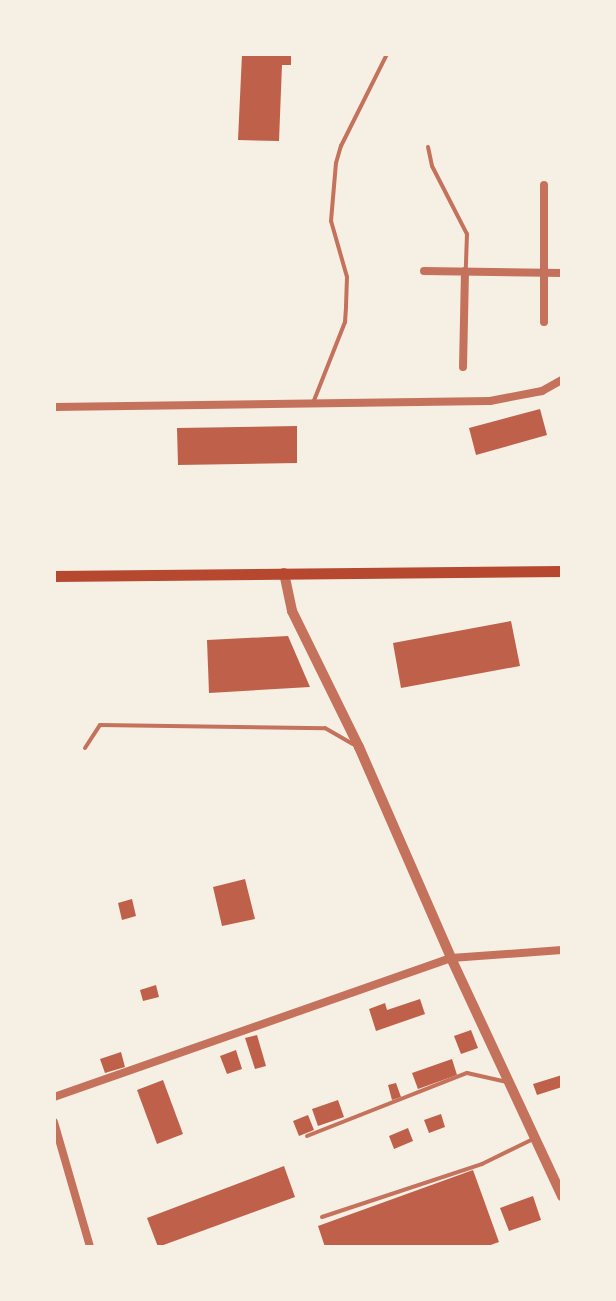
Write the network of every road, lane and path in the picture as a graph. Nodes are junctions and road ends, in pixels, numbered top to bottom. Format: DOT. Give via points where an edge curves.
graph roads {
  1 [pos="387,54"];
  2 [pos="428,147"];
  3 [pos="544,185"];
  4 [pos="424,271"];
  5 [pos="465,271"];
  6 [pos="544,272"];
  7 [pos="562,273"];
  8 [pos="544,322"];
  9 [pos="463,367"];
  10 [pos="562,380"];
  11 [pos="313,405"];
  12 [pos="54,407"];
  13 [pos="562,571"];
  14 [pos="284,573"];
  15 [pos="54,576"];
  16 [pos="359,747"];
  17 [pos="85,748"];
  18 [pos="562,950"];
  19 [pos="451,958"];
  20 [pos="509,1083"];
  21 [pos="54,1097"];
  22 [pos="54,1122"];
  23 [pos="307,1136"];
  24 [pos="535,1138"];
  25 [pos="562,1196"];
  26 [pos="322,1217"];
  27 [pos="90,1247"];
  1 -- 11 [label="lane" via="336,163 331,221 347,277 345,322"];
  2 -- 5 [label="lane" via="432,166 467,234"];
  3 -- 6 [label="street"];
  4 -- 5 [label="street"];
  5 -- 6 [label="street"];
  5 -- 9 [label="street"];
  6 -- 7 [label="street"];
  6 -- 8 [label="street"];
  10 -- 11 [label="street" via="542,391 490,401"];
  11 -- 12 [label="street"];
  13 -- 14 [label="main road"];
  14 -- 15 [label="main road"];
  14 -- 16 [label="street" via="292,611"];
  16 -- 17 [label="lane" via="325,728 100,725"];
  16 -- 19 [label="street"];
  18 -- 19 [label="street"];
  19 -- 20 [label="street"];
  19 -- 21 [label="street"];
  20 -- 23 [label="lane" via="467,1073"];
  20 -- 24 [label="street"];
  22 -- 27 [label="street"];
  24 -- 25 [label="street"];
  24 -- 26 [label="lane" via="482,1164"];
}
